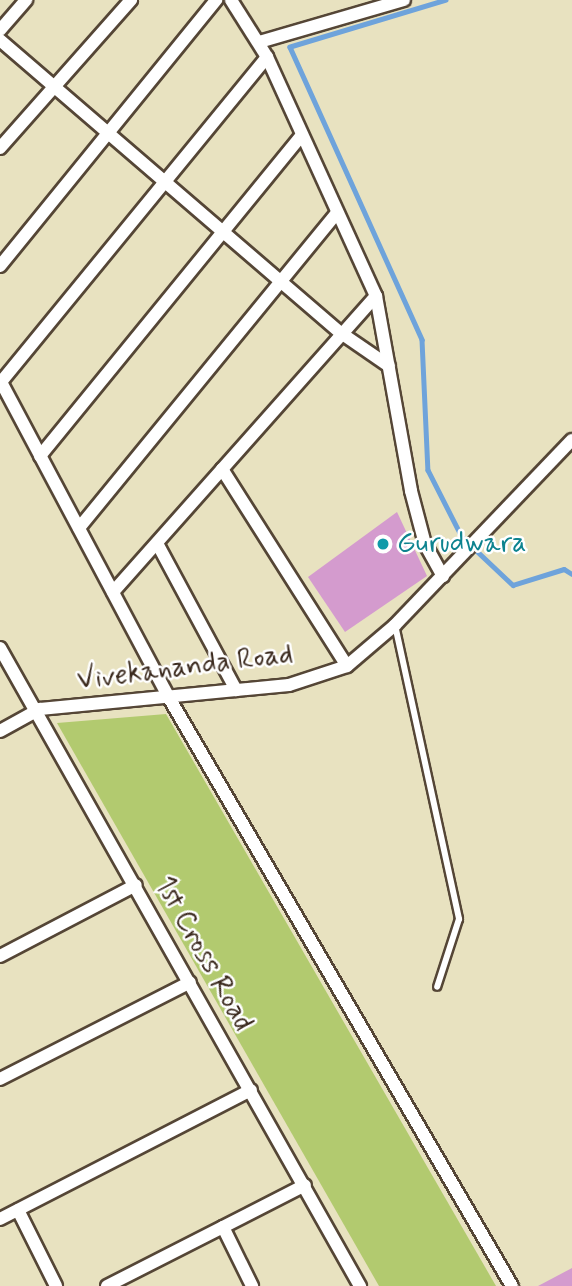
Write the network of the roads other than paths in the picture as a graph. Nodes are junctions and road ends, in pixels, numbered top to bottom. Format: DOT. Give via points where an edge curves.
graph roads {
  1 [pos="26,0"];
  2 [pos="131,0"];
  3 [pos="216,0"];
  4 [pos="232,0"];
  5 [pos="404,0"];
  6 [pos="361,6"];
  7 [pos="0,30"];
  8 [pos="0,40"];
  9 [pos="263,41"];
  10 [pos="267,57"];
  11 [pos="52,84"];
  12 [pos="108,131"];
  13 [pos="302,135"];
  14 [pos="0,148"];
  15 [pos="166,180"];
  16 [pos="337,213"];
  17 [pos="225,230"];
  18 [pos="0,265"];
  19 [pos="283,280"];
  20 [pos="376,296"];
  21 [pos="341,333"];
  22 [pos="389,366"];
  23 [pos="1,381"];
  24 [pos="572,440"];
  25 [pos="568,451"];
  26 [pos="40,456"];
  27 [pos="222,469"];
  28 [pos="79,528"];
  29 [pos="158,545"];
  30 [pos="443,576"];
  31 [pos="113,592"];
  32 [pos="394,625"];
  33 [pos="0,648"];
  34 [pos="346,666"];
  35 [pos="236,690"];
  36 [pos="168,696"];
  37 [pos="40,709"];
  38 [pos="0,731"];
  39 [pos="136,885"];
  40 [pos="0,956"];
  41 [pos="190,982"];
  42 [pos="437,987"];
  43 [pos="0,1079"];
  44 [pos="251,1090"];
  45 [pos="304,1185"];
  46 [pos="18,1210"];
  47 [pos="0,1219"];
  48 [pos="223,1227"];
  49 [pos="56,1286"];
  50 [pos="107,1286"];
  51 [pos="252,1286"];
  52 [pos="360,1286"];
  53 [pos="512,1286"];
  1 -- 7 [label="street"];
  2 -- 11 [label="street"];
  3 -- 12 [label="street"];
  4 -- 9 [label="street"];
  5 -- 6 [label="street"];
  6 -- 9 [label="street"];
  8 -- 11 [label="street"];
  9 -- 10 [label="street"];
  10 -- 13 [label="street"];
  10 -- 15 [label="street"];
  11 -- 12 [label="street"];
  11 -- 14 [label="street"];
  12 -- 15 [label="street"];
  12 -- 18 [label="street"];
  13 -- 16 [label="street"];
  13 -- 17 [label="street"];
  15 -- 17 [label="street"];
  15 -- 23 [label="street"];
  16 -- 19 [label="street"];
  16 -- 20 [label="street"];
  17 -- 19 [label="street"];
  17 -- 26 [label="street"];
  19 -- 21 [label="street"];
  19 -- 28 [label="street"];
  20 -- 21 [label="street"];
  20 -- 22 [label="street"];
  21 -- 22 [label="street"];
  21 -- 27 [label="street"];
  22 -- 30 [label="street" via="411,491 425,544"];
  23 -- 26 [label="street"];
  24 -- 25 [label="street, Vivekananda Road"];
  25 -- 30 [label="street, Vivekananda Road"];
  26 -- 28 [label="street"];
  27 -- 29 [label="street"];
  27 -- 34 [label="street"];
  28 -- 31 [label="street"];
  29 -- 31 [label="street"];
  29 -- 35 [label="street"];
  30 -- 32 [label="street, Vivekananda Road"];
  31 -- 36 [label="street"];
  32 -- 34 [label="street, Vivekananda Road"];
  32 -- 42 [label="lane" via="459,919"];
  33 -- 37 [label="street, 1st Cross Road"];
  34 -- 35 [label="street, Vivekananda Road" via="289,685"];
  35 -- 36 [label="street, Vivekananda Road"];
  36 -- 37 [label="street, Vivekananda Road"];
  36 -- 53 [label="street"];
  37 -- 38 [label="street, Vivekananda Road"];
  37 -- 39 [label="street, 1st Cross Road"];
  39 -- 40 [label="street"];
  39 -- 41 [label="street, 1st Cross Road"];
  41 -- 43 [label="street"];
  41 -- 44 [label="street, 1st Cross Road"];
  44 -- 45 [label="street, 1st Cross Road"];
  44 -- 46 [label="street"];
  45 -- 48 [label="street"];
  45 -- 52 [label="street, 1st Cross Road"];
  46 -- 47 [label="street"];
  46 -- 49 [label="street"];
  48 -- 50 [label="street"];
  48 -- 51 [label="street"];
}
